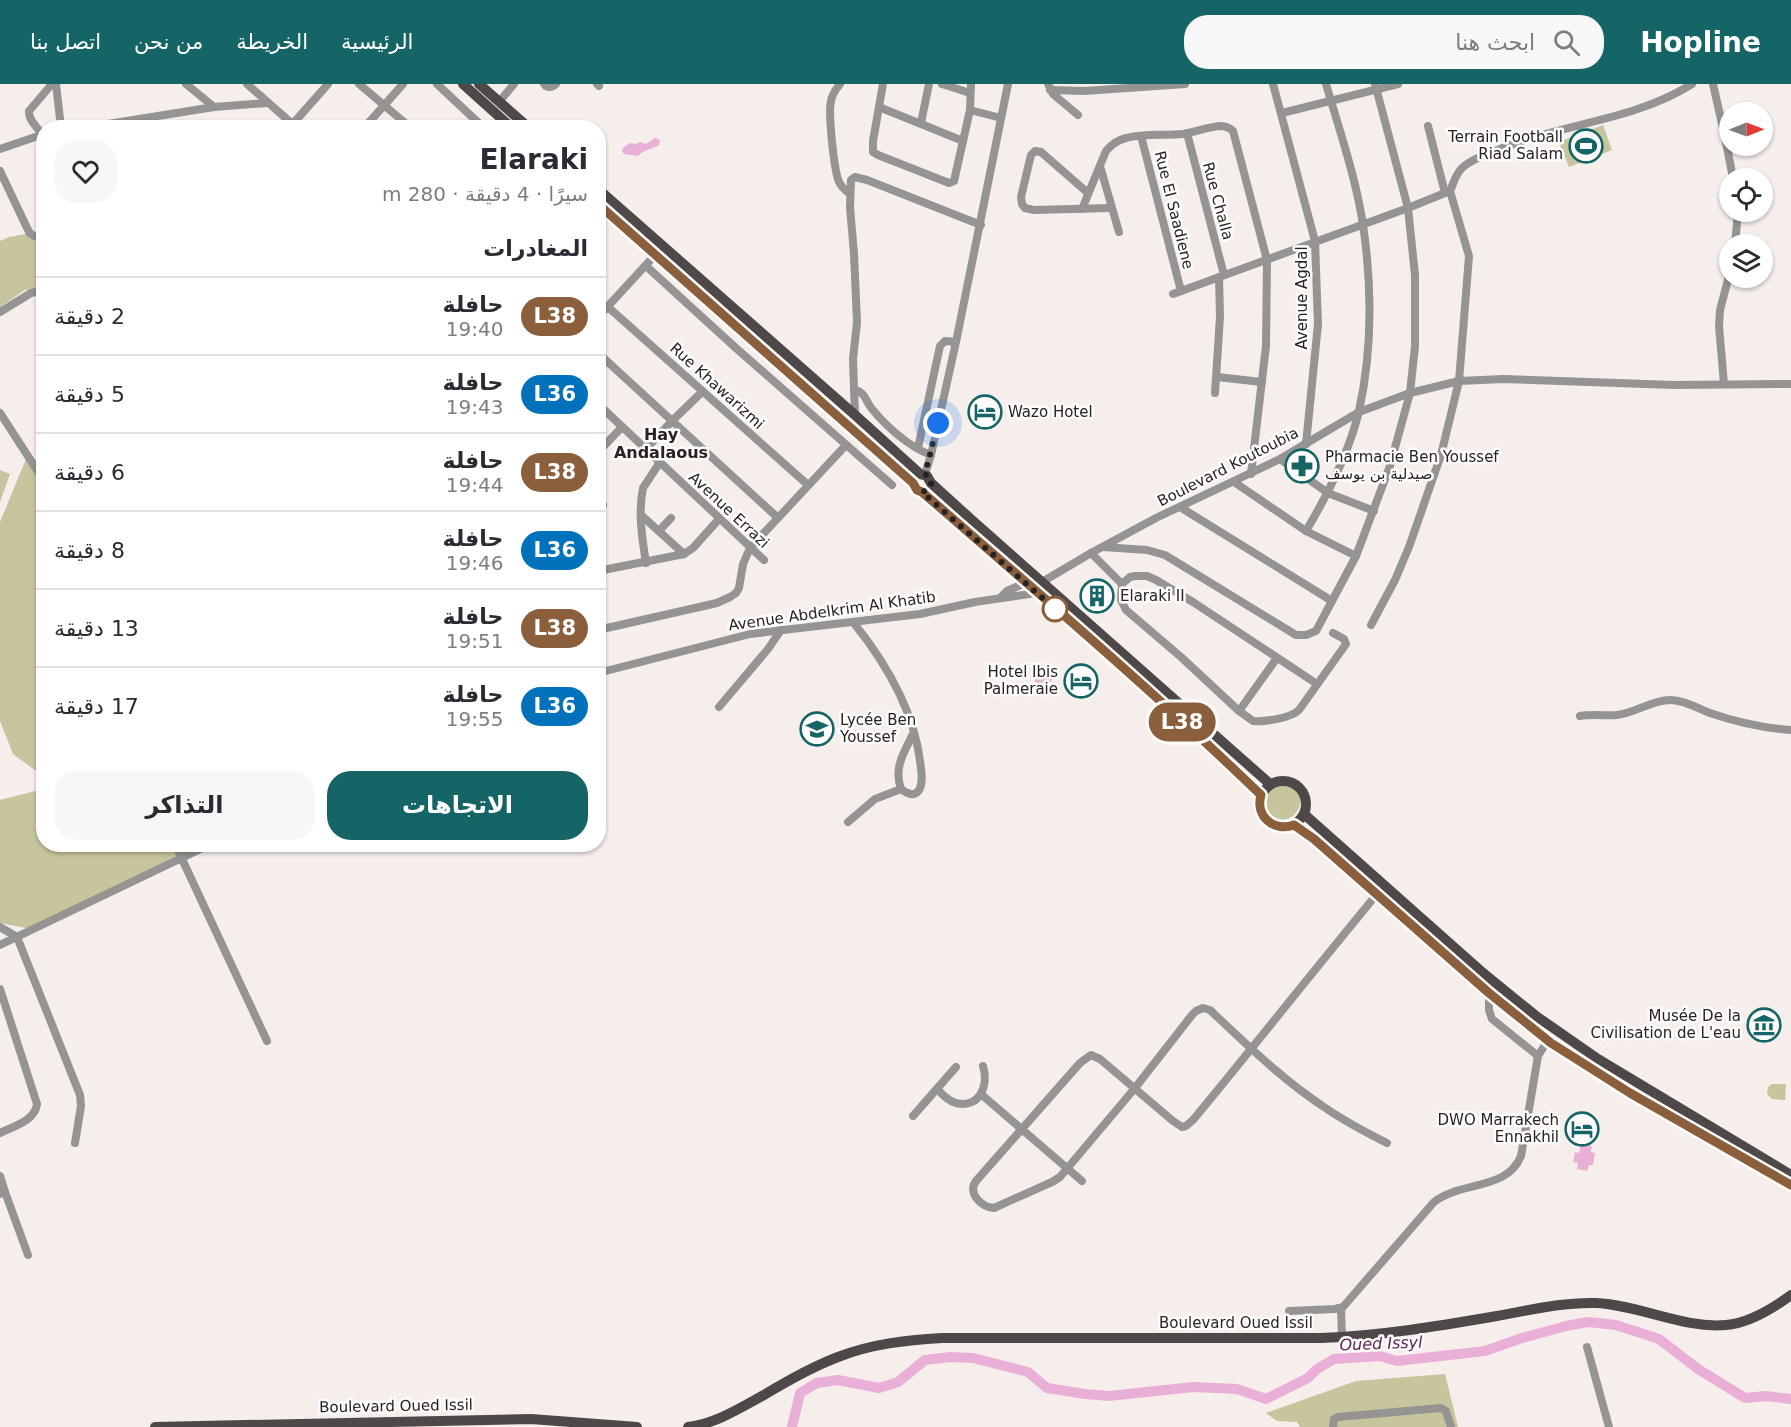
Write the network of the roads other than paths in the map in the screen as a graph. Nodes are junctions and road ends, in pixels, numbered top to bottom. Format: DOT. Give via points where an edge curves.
graph roads {
  1 [pos="54,84"];
  2 [pos="186,84"];
  3 [pos="247,84"];
  4 [pos="359,84"];
  5 [pos="403,84"];
  6 [pos="437,84"];
  7 [pos="462,84"];
  8 [pos="479,84"];
  9 [pos="514,84"];
  10 [pos="544,84"];
  11 [pos="556,84"];
  12 [pos="840,84"];
  13 [pos="883,84"];
  14 [pos="929,84"];
  15 [pos="942,84"];
  16 [pos="1008,84"];
  17 [pos="1185,84"];
  18 [pos="1273,84"];
  19 [pos="1326,84"];
  20 [pos="1398,84"];
  21 [pos="1692,84"];
  22 [pos="1713,84"];
  23 [pos="327,85"];
  24 [pos="1049,87"];
  25 [pos="1376,87"];
  26 [pos="970,88"];
  27 [pos="1331,101"];
  28 [pos="499,102"];
  29 [pos="267,103"];
  30 [pos="384,105"];
  31 [pos="214,107"];
  32 [pos="879,107"];
  33 [pos="970,110"];
  34 [pos="1282,113"];
  35 [pos="1078,115"];
  36 [pos="1001,118"];
  37 [pos="60,120"];
  38 [pos="144,120"];
  39 [pos="286,120"];
  40 [pos="298,120"];
  41 [pos="371,120"];
  42 [pos="402,120"];
  43 [pos="475,120"];
  44 [pos="503,120"];
  45 [pos="520,120"];
  46 [pos="921,123"];
  47 [pos="36,125"];
  48 [pos="1428,126"];
  49 [pos="1187,134"];
  50 [pos="36,136"];
  51 [pos="1141,136"];
  52 [pos="963,141"];
  53 [pos="0,149"];
  54 [pos="1100,165"];
  55 [pos="1731,168"];
  56 [pos="0,171"];
  57 [pos="1448,192"];
  58 [pos="849,193"];
  59 [pos="1088,193"];
  60 [pos="606,196"];
  61 [pos="1112,208"];
  62 [pos="1408,208"];
  63 [pos="1082,209"];
  64 [pos="606,211"];
  65 [pos="1363,224"];
  66 [pos="981,225"];
  67 [pos="1119,232"];
  68 [pos="36,236"];
  69 [pos="1316,241"];
  70 [pos="656,254"];
  71 [pos="1266,260"];
  72 [pos="646,266"];
  73 [pos="1221,276"];
  74 [pos="1726,288"];
  75 [pos="36,292"];
  76 [pos="608,307"];
  77 [pos="0,312"];
  78 [pos="956,342"];
  79 [pos="606,360"];
  80 [pos="1217,377"];
  81 [pos="1459,381"];
  82 [pos="1262,382"];
  83 [pos="1724,384"];
  84 [pos="1791,384"];
  85 [pos="854,390"];
  86 [pos="702,392"];
  87 [pos="1215,393"];
  88 [pos="1410,393"];
  89 [pos="606,412"];
  90 [pos="1359,412"];
  91 [pos="0,413"];
  92 [pos="855,415"];
  93 [pos="672,421"];
  94 [pos="622,427"];
  95 [pos="606,443"];
  96 [pos="1306,444"];
  97 [pos="846,445"];
  98 [pos="918,448"];
  99 [pos="646,449"];
  100 [pos="931,455"];
  101 [pos="1280,459"];
  102 [pos="660,462"];
  103 [pos="36,464"];
  104 [pos="1251,474"];
  105 [pos="922,478"];
  106 [pos="1234,482"];
  107 [pos="808,485"];
  108 [pos="891,485"];
  109 [pos="1328,493"];
  110 [pos="1180,507"];
  111 [pos="1374,511"];
  112 [pos="641,515"];
  113 [pos="777,517"];
  114 [pos="672,518"];
  115 [pos="719,519"];
  116 [pos="659,531"];
  117 [pos="1306,531"];
  118 [pos="1103,547"];
  119 [pos="750,548"];
  120 [pos="684,554"];
  121 [pos="1091,554"];
  122 [pos="1356,556"];
  123 [pos="764,560"];
  124 [pos="646,562"];
  125 [pos="606,570"];
  126 [pos="1025,583"];
  127 [pos="1122,584"];
  128 [pos="1039,588"];
  129 [pos="1001,597"];
  130 [pos="1332,601"];
  131 [pos="852,622"];
  132 [pos="1371,625"];
  133 [pos="606,628"];
  134 [pos="781,630"];
  135 [pos="1333,633"];
  136 [pos="1277,658"];
  137 [pos="606,671"];
  138 [pos="1317,684"];
  139 [pos="718,707"];
  140 [pos="1239,711"];
  141 [pos="1580,717"];
  142 [pos="1791,730"];
  143 [pos="914,732"];
  144 [pos="1270,784"];
  145 [pos="901,789"];
  146 [pos="1261,795"];
  147 [pos="1304,814"];
  148 [pos="848,822"];
  149 [pos="1294,825"];
  150 [pos="179,852"];
  151 [pos="196,852"];
  152 [pos="182,859"];
  153 [pos="1377,894"];
  154 [pos="0,927"];
  155 [pos="17,937"];
  156 [pos="0,945"];
  157 [pos="0,989"];
  158 [pos="1489,993"];
  159 [pos="1548,1040"];
  160 [pos="267,1041"];
  161 [pos="1251,1049"];
  162 [pos="1538,1056"];
  163 [pos="983,1066"];
  164 [pos="956,1067"];
  165 [pos="1135,1088"];
  166 [pos="937,1089"];
  167 [pos="982,1095"];
  168 [pos="913,1116"];
  169 [pos="1022,1128"];
  170 [pos="0,1132"];
  171 [pos="75,1143"];
  172 [pos="1387,1143"];
  173 [pos="1068,1168"];
  174 [pos="1791,1175"];
  175 [pos="0,1176"];
  176 [pos="1082,1181"];
  177 [pos="1791,1185"];
  178 [pos="3,1193"];
  179 [pos="28,1255"];
  180 [pos="1791,1295"];
  181 [pos="1341,1308"];
  182 [pos="1288,1311"];
  183 [pos="1342,1337"];
  184 [pos="1587,1347"];
  185 [pos="155,1427"];
  186 [pos="638,1427"];
  187 [pos="688,1427"];
  188 [pos="1333,1427"];
  189 [pos="1451,1427"];
  190 [pos="1609,1427"];
  1 -- 37 [label="street"];
  1 -- 47 [label="street" via="29,111"];
  2 -- 31 [label="street"];
  3 -- 29 [label="street"];
  4 -- 30 [label="street"];
  5 -- 30 [label="street"];
  6 -- 43 [label="street"];
  7 -- 44 [label="main road"];
  8 -- 28 [label="main road"];
  9 -- 28 [label="street"];
  10 -- 11 [label="street"];
  12 -- 58 [label="street" via="833,93 830,109 834,159 840,183"];
  13 -- 32 [label="street"];
  14 -- 46 [label="street"];
  15 -- 26 [label="street"];
  16 -- 36 [label="street"];
  17 -- 24 [label="street" via="1084,91"];
  18 -- 34 [label="street, Avenue Agdal"];
  19 -- 27 [label="street"];
  20 -- 25 [label="street"];
  21 -- 57 [label="street" via="1635,111 1526,138 1485,155 1463,167"];
  22 -- 55 [label="street"];
  23 -- 40 [label="street"];
  24 -- 35 [label="street"];
  25 -- 27 [label="street"];
  25 -- 62 [label="street"];
  26 -- 33 [label="street"];
  27 -- 34 [label="street"];
  27 -- 65 [label="street"];
  28 -- 45 [label="main road"];
  29 -- 31 [label="street"];
  29 -- 39 [label="street"];
  30 -- 41 [label="street"];
  30 -- 42 [label="street"];
  31 -- 38 [label="street"];
  32 -- 46 [label="street"];
  32 -- 52 [label="street" via="873,152 907,168 953,182"];
  33 -- 36 [label="street"];
  33 -- 52 [label="street"];
  34 -- 69 [label="street, Avenue Agdal"];
  36 -- 66 [label="street"];
  46 -- 52 [label="street"];
  48 -- 57 [label="street"];
  49 -- 51 [label="street"];
  49 -- 71 [label="street" via="1217,127 1233,131"];
  49 -- 73 [label="street, Rue Challa"];
  50 -- 53 [label="street"];
  51 -- 54 [label="street" via="1111,145"];
  51 -- 73 [label="street, Rue El Saadiene" via="1177,293"];
  54 -- 59 [label="street"];
  54 -- 61 [label="street"];
  56 -- 68 [label="street" via="26,227"];
  57 -- 62 [label="street"];
  57 -- 81 [label="street" via="1469,256"];
  58 -- 66 [label="street" via="851,180 859,177"];
  58 -- 85 [label="street" via="857,322"];
  59 -- 63 [label="street"];
  59 -- 63 [label="street" via="1041,152 1031,155 1021,197 1025,208"];
  60 -- 92 [label="main road"];
  61 -- 63 [label="street"];
  61 -- 67 [label="street"];
  62 -- 65 [label="street"];
  62 -- 88 [label="street" via="1416,316"];
  64 -- 70 [label="main road"];
  65 -- 69 [label="street"];
  65 -- 90 [label="street" via="1369,333"];
  66 -- 78 [label="street"];
  69 -- 71 [label="street"];
  69 -- 96 [label="street, Avenue Agdal" via="1318,324"];
  70 -- 72 [label="street"];
  70 -- 105 [label="main road"];
  71 -- 73 [label="street"];
  71 -- 82 [label="street" via="1267,329"];
  72 -- 76 [label="street"];
  72 -- 97 [label="street"];
  73 -- 80 [label="street, Rue Challa"];
  74 -- 83 [label="street" via="1719,326"];
  75 -- 77 [label="street"];
  76 -- 86 [label="street, Rue Khawarizmi"];
  78 -- 98 [label="street" via="945,341 940,346"];
  78 -- 100 [label="street"];
  79 -- 93 [label="street"];
  80 -- 82 [label="street"];
  80 -- 87 [label="street, Rue Challa"];
  81 -- 83 [label="street, Boulevard Koutoubia"];
  81 -- 88 [label="street, Boulevard Koutoubia"];
  81 -- 132 [label="street" via="1441,455 1409,547"];
  82 -- 104 [label="street"];
  83 -- 84 [label="street, Boulevard Koutoubia"];
  85 -- 92 [label="street"];
  85 -- 98 [label="street" via="862,393 884,423"];
  86 -- 93 [label="street"];
  86 -- 107 [label="street, Rue Khawarizmi"];
  88 -- 90 [label="street, Boulevard Koutoubia"];
  88 -- 111 [label="street"];
  89 -- 94 [label="street, Avenue Errazi"];
  90 -- 96 [label="street, Boulevard Koutoubia"];
  90 -- 109 [label="street"];
  91 -- 103 [label="street"];
  92 -- 105 [label="main road"];
  93 -- 99 [label="street"];
  93 -- 113 [label="street"];
  94 -- 95 [label="street"];
  94 -- 99 [label="street, Avenue Errazi"];
  96 -- 101 [label="street, Boulevard Koutoubia"];
  97 -- 107 [label="street"];
  97 -- 108 [label="street"];
  98 -- 100 [label="street"];
  99 -- 102 [label="street, Avenue Errazi"];
  100 -- 105 [label="street"];
  101 -- 104 [label="street, Boulevard Koutoubia"];
  101 -- 109 [label="street"];
  102 -- 112 [label="street" via="643,488"];
  102 -- 115 [label="street, Avenue Errazi"];
  104 -- 106 [label="street, Boulevard Koutoubia"];
  105 -- 126 [label="main road" via="927,490 922,492"];
  105 -- 128 [label="main road"];
  106 -- 110 [label="street, Boulevard Koutoubia"];
  106 -- 117 [label="street"];
  107 -- 113 [label="street"];
  109 -- 111 [label="street"];
  109 -- 117 [label="street"];
  110 -- 118 [label="street, Boulevard Koutoubia"];
  110 -- 130 [label="street"];
  111 -- 122 [label="street"];
  112 -- 116 [label="street"];
  112 -- 124 [label="street"];
  113 -- 119 [label="street"];
  114 -- 116 [label="street"];
  115 -- 119 [label="street, Avenue Errazi"];
  115 -- 120 [label="street"];
  116 -- 120 [label="street"];
  117 -- 122 [label="street"];
  118 -- 121 [label="street, Boulevard Koutoubia"];
  118 -- 130 [label="street" via="1166,555 1296,635 1316,631"];
  119 -- 123 [label="street, Avenue Errazi"];
  119 -- 133 [label="street" via="739,588 730,597"];
  120 -- 124 [label="street"];
  121 -- 127 [label="street"];
  121 -- 128 [label="street, Boulevard Koutoubia"];
  122 -- 130 [label="street"];
  124 -- 125 [label="street"];
  126 -- 128 [label="main road"];
  126 -- 129 [label="street, Avenue Abdelkrim Al Khatib"];
  127 -- 136 [label="street" via="1135,576 1156,580"];
  127 -- 140 [label="street" via="1121,600 1126,610"];
  128 -- 129 [label="street, Avenue Abdelkrim Al Khatib"];
  128 -- 144 [label="main road"];
  128 -- 146 [label="main road"];
  129 -- 131 [label="street, Avenue Abdelkrim Al Khatib" via="920,614"];
  131 -- 134 [label="street, Avenue Abdelkrim Al Khatib"];
  131 -- 143 [label="street" via="891,676"];
  134 -- 137 [label="street, Avenue Abdelkrim Al Khatib" via="723,640"];
  134 -- 139 [label="street"];
  135 -- 138 [label="street" via="1346,644"];
  136 -- 138 [label="street"];
  136 -- 140 [label="street"];
  138 -- 140 [label="street" via="1292,715 1256,722"];
  141 -- 142 [label="street" via="1617,715 1670,700 1752,725"];
  143 -- 145 [label="street" via="900,758"];
  143 -- 145 [label="street" via="922,780 916,793 908,794"];
  144 -- 146 [label="main road"];
  144 -- 147 [label="main road" via="1285,780 1299,786 1306,799"];
  145 -- 148 [label="street" via="875,799"];
  146 -- 149 [label="main road" via="1265,819 1275,826"];
  147 -- 149 [label="main road"];
  147 -- 174 [label="main road" via="1545,1023"];
  149 -- 153 [label="main road"];
  150 -- 152 [label="street"];
  151 -- 152 [label="street"];
  152 -- 155 [label="street"];
  152 -- 160 [label="street"];
  153 -- 158 [label="main road"];
  153 -- 161 [label="street"];
  154 -- 155 [label="street"];
  155 -- 156 [label="street"];
  155 -- 171 [label="street" via="80,1095"];
  157 -- 170 [label="street" via="37,1104 29,1118"];
  158 -- 159 [label="main road"];
  158 -- 162 [label="street" via="1492,1019"];
  159 -- 162 [label="street"];
  159 -- 177 [label="main road" via="1578,1062"];
  161 -- 165 [label="street" via="1186,1126 1173,1121"];
  161 -- 165 [label="street" via="1210,1010 1200,1009"];
  161 -- 172 [label="street" via="1326,1109"];
  162 -- 181 [label="street" via="1521,1156 1515,1167 1501,1178 1452,1191 1434,1202"];
  163 -- 167 [label="street"];
  164 -- 166 [label="street"];
  165 -- 169 [label="street" via="1095,1055 1088,1056"];
  165 -- 173 [label="street"];
  166 -- 167 [label="street" via="958,1103 970,1103"];
  166 -- 168 [label="street"];
  167 -- 169 [label="street"];
  169 -- 173 [label="street"];
  169 -- 173 [label="street" via="973,1185 972,1193 981,1202 990,1208 999,1207 1052,1182"];
  173 -- 176 [label="street"];
  175 -- 178 [label="street"];
  178 -- 179 [label="street"];
  180 -- 183 [label="main road, Boulevard Oued Issil" via="1767,1311 1725,1325 1689,1323 1619,1306 1579,1303"];
  181 -- 182 [label="street"];
  181 -- 183 [label="street"];
  183 -- 187 [label="main road, Boulevard Oued Issil" via="908,1340 837,1357 730,1413"];
  184 -- 190 [label="street"];
  185 -- 186 [label="main road, Boulevard Oued Issil" via="531,1419"];
  188 -- 189 [label="street" via="1338,1417 1441,1408 1446,1411"];
}
